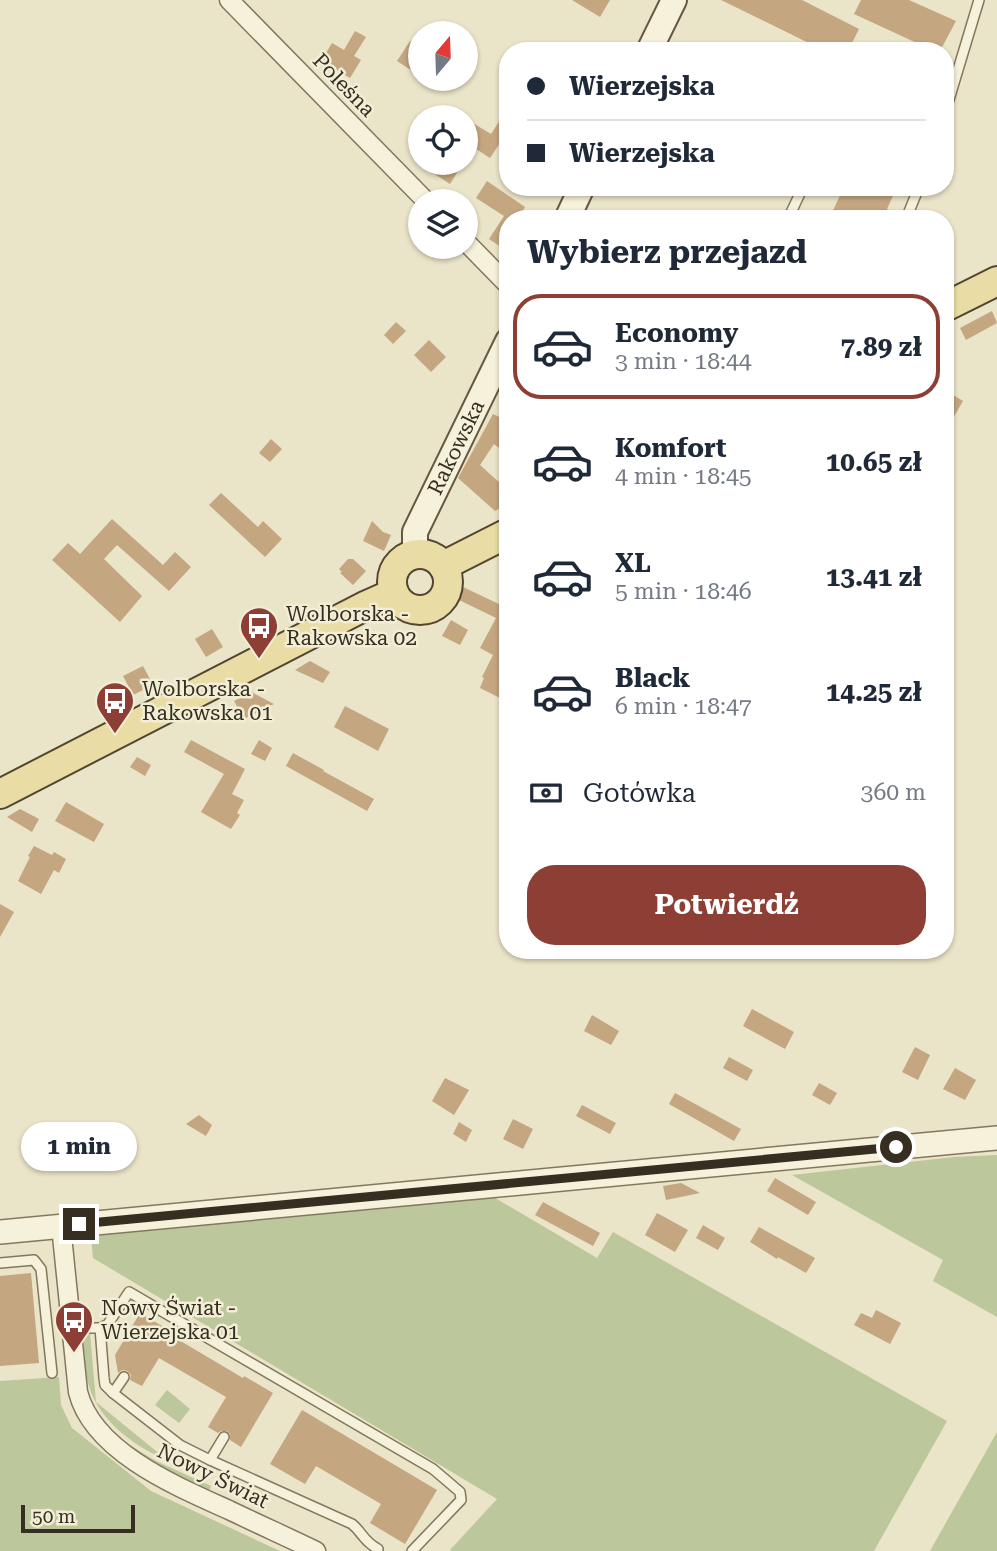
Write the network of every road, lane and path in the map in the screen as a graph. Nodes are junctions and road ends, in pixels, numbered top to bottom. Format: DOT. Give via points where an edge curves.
graph roads {
  1 [pos="229,0"];
  2 [pos="674,0"];
  3 [pos="979,0"];
  4 [pos="653,42"];
  5 [pos="954,83"];
  6 [pos="414,189"];
  7 [pos="478,254"];
  8 [pos="499,276"];
  9 [pos="997,281"];
  10 [pos="954,302"];
  11 [pos="499,359"];
  12 [pos="499,538"];
  13 [pos="415,555"];
  14 [pos="443,566"];
  15 [pos="394,593"];
  16 [pos="0,794"];
  17 [pos="997,1138"];
  18 [pos="61,1226"];
  19 [pos="0,1232"];
  20 [pos="0,1263"];
  21 [pos="71,1328"];
  22 [pos="100,1328"];
  23 [pos="52,1373"];
  24 [pos="124,1377"];
  25 [pos="113,1393"];
  26 [pos="224,1437"];
  27 [pos="210,1460"];
  28 [pos="379,1550"];
  29 [pos="316,1551"];
  30 [pos="412,1551"];
  1 -- 6 [label="street, Poleśna"];
  2 -- 4 [label="main road"];
  3 -- 5 [label="lane"];
  7 -- 8 [label="street"];
  9 -- 10 [label="main road"];
  11 -- 13 [label="main road, Rakowska" via="415,532"];
  12 -- 14 [label="main road"];
  13 -- 14 [label="main road" via="428,555"];
  13 -- 15 [label="main road" via="396,569"];
  14 -- 15 [label="main road" via="447,589 433,607 410,608"];
  15 -- 16 [label="main road"];
  17 -- 18 [label="street"];
  18 -- 19 [label="street"];
  18 -- 21 [label="street, Nowy Świat"];
  20 -- 23 [label="lane" via="34,1260 41,1269"];
  21 -- 22 [label="lane"];
  21 -- 29 [label="street, Nowy Świat" via="80,1401 101,1433 159,1476"];
  22 -- 25 [label="lane" via="104,1378"];
  22 -- 30 [label="lane" via="108,1324 129,1292 433,1469 460,1492 461,1500"];
  24 -- 25 [label="lane"];
  25 -- 27 [label="lane" via="180,1445"];
  26 -- 27 [label="lane"];
  27 -- 28 [label="lane" via="352,1524"];
}
